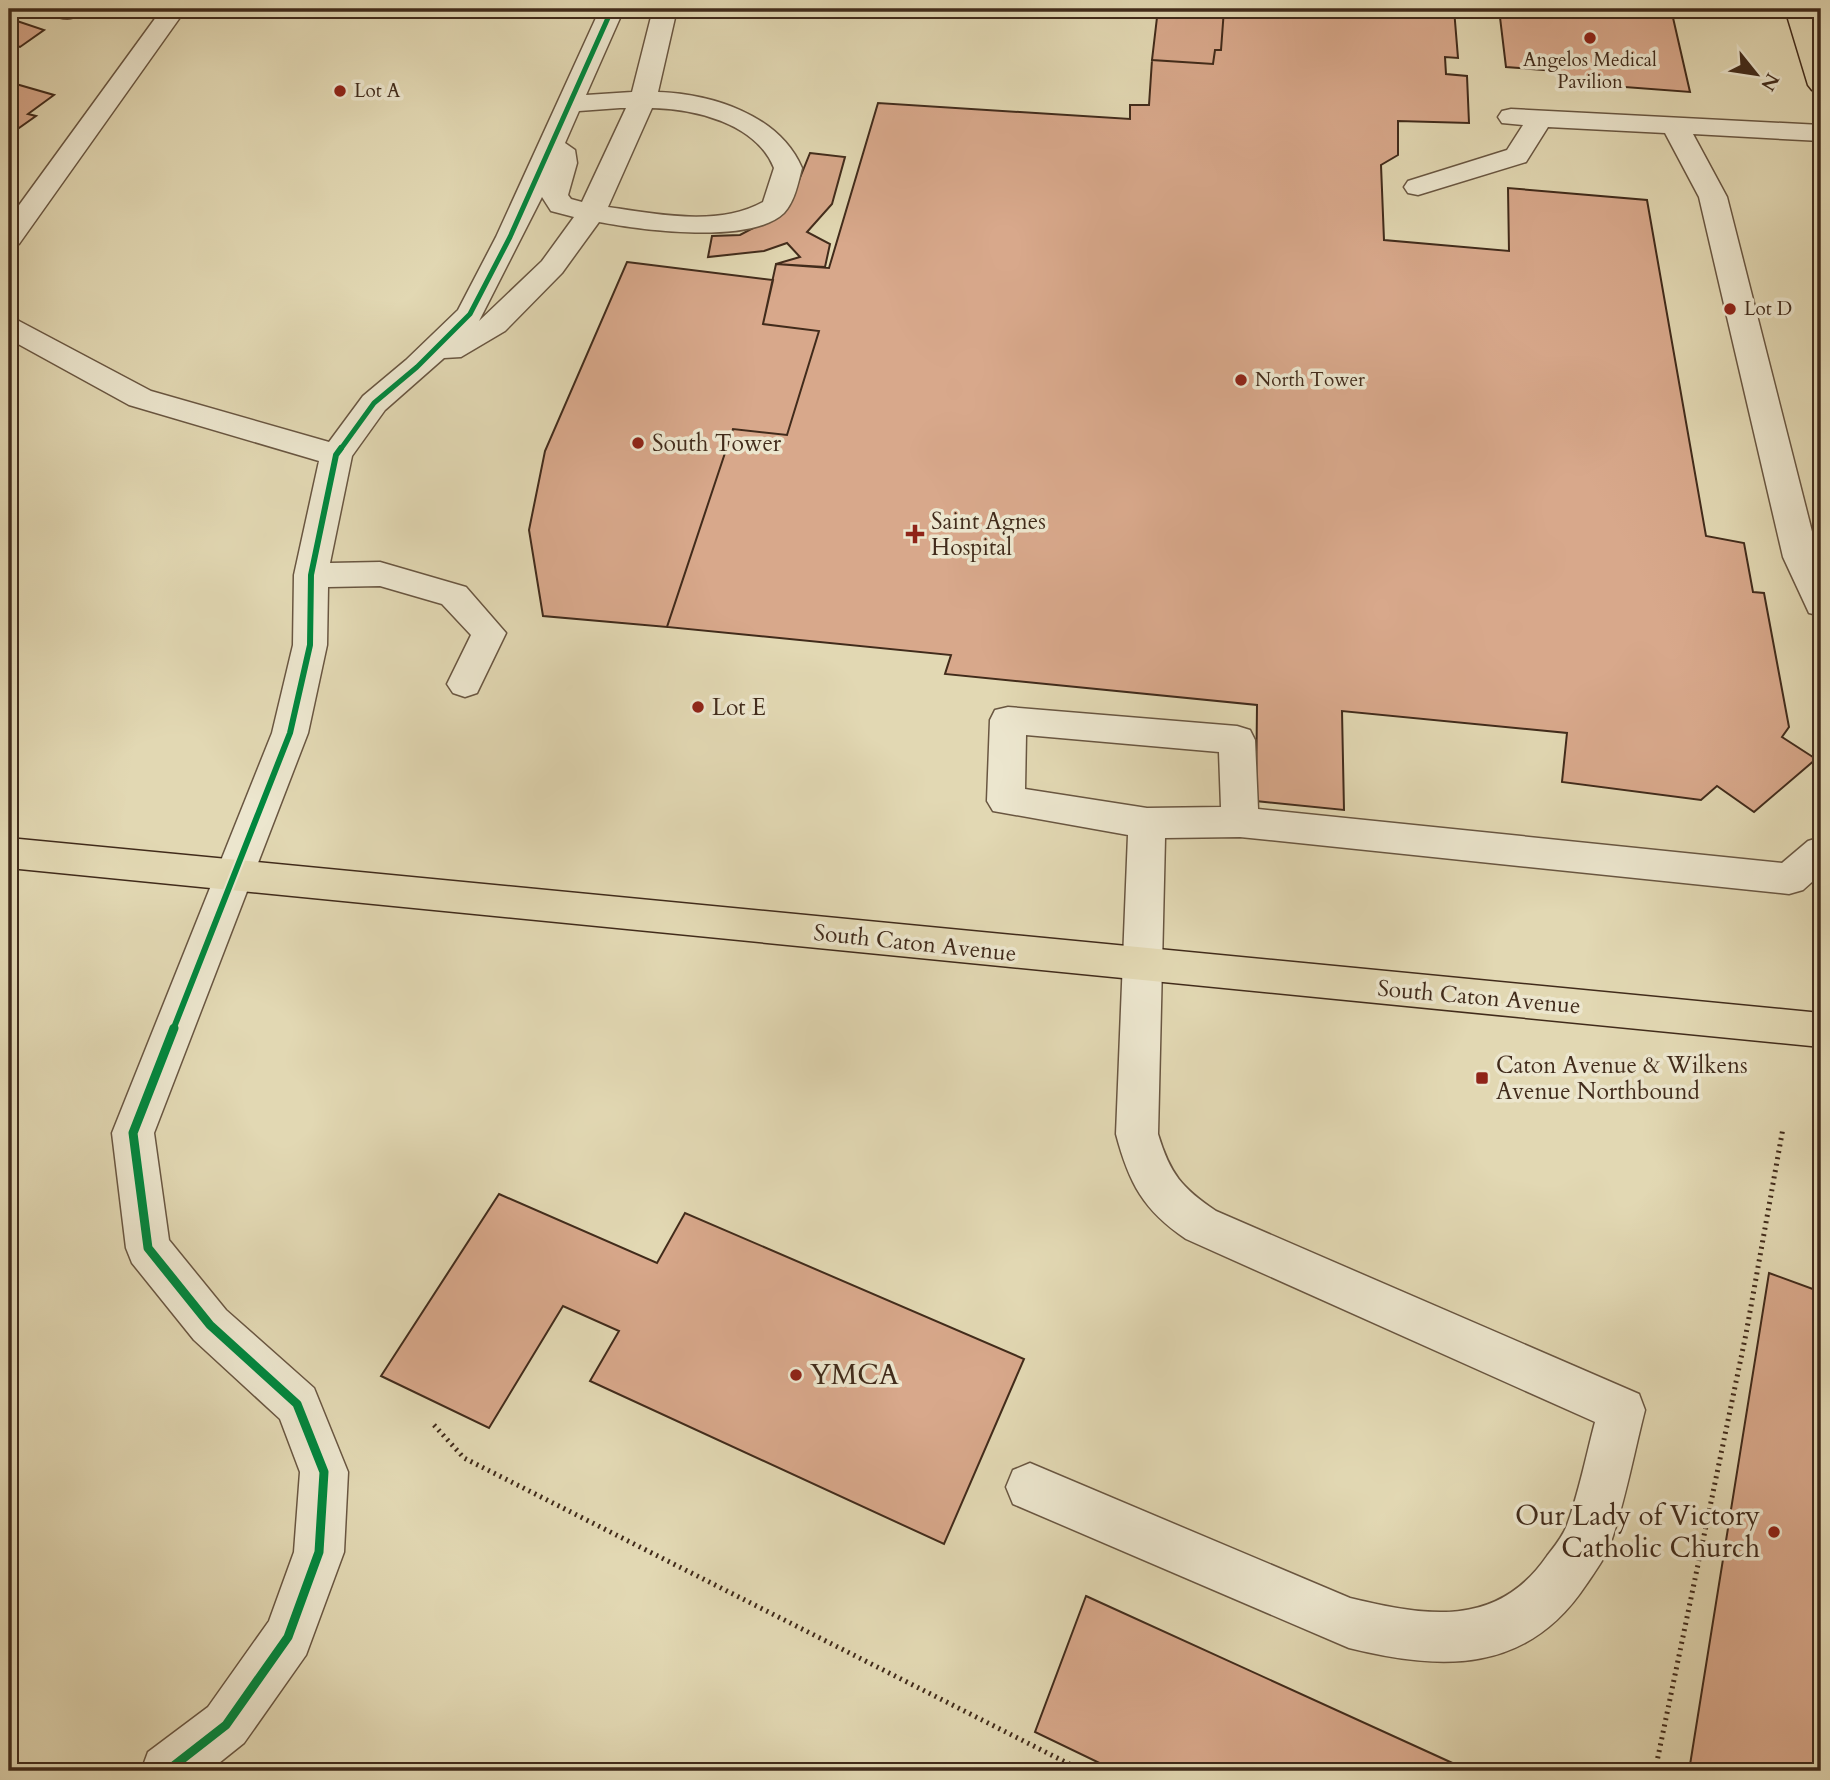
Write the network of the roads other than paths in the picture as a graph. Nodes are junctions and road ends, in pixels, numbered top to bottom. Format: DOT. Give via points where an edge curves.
graph roads {
  1 [pos="174,9"];
  2 [pos="612,9"];
  3 [pos="665,9"];
  4 [pos="1806,13"];
  5 [pos="1821,85"];
  6 [pos="643,99"];
  7 [pos="564,116"];
  8 [pos="1511,117"];
  9 [pos="1540,119"];
  10 [pos="1675,125"];
  11 [pos="1821,133"];
  12 [pos="1418,187"];
  13 [pos="591,213"];
  14 [pos="9,238"];
  15 [pos="9,327"];
  16 [pos="417,368"];
  17 [pos="336,455"];
  18 [pos="311,575"];
  19 [pos="1821,600"];
  20 [pos="465,684"];
  21 [pos="1240,822"];
  22 [pos="1147,823"];
  23 [pos="1821,852"];
  24 [pos="9,853"];
  25 [pos="236,873"];
  26 [pos="1143,965"];
  27 [pos="1821,1030"];
  28 [pos="1030,1487"];
  29 [pos="167,1771"];
  1 -- 14 [label="street"];
  2 -- 7 [label="street"];
  3 -- 6 [label="street"];
  4 -- 5 [label="main road"];
  6 -- 7 [label="street"];
  6 -- 13 [label="street"];
  6 -- 13 [label="street" via="706,105 740,117 782,152 788,168 783,190 774,207 753,220 724,225"];
  7 -- 13 [label="street" via="564,163 554,195 561,205"];
  7 -- 16 [label="street" via="470,314"];
  8 -- 9 [label="street"];
  9 -- 10 [label="street"];
  9 -- 12 [label="street" via="1517,156"];
  10 -- 11 [label="street"];
  10 -- 19 [label="street" via="1713,197 1800,557"];
  13 -- 16 [label="street" via="552,267 495,325"];
  15 -- 17 [label="street" via="139,398"];
  16 -- 17 [label="street" via="374,403"];
  17 -- 18 [label="street"];
  18 -- 20 [label="street" via="380,574 454,595 489,633"];
  18 -- 25 [label="street" via="310,645 290,733"];
  21 -- 22 [label="street"];
  21 -- 22 [label="street" via="1237,740 1008,720 1006,801"];
  21 -- 23 [label="street" via="1789,880"];
  22 -- 26 [label="street"];
  24 -- 25 [label="main road, South Caton Avenue"];
  25 -- 26 [label="main road, South Caton Avenue"];
  25 -- 29 [label="street" via="133,1133 148,1248 210,1325 297,1404 324,1472 319,1552 288,1637 226,1725"];
  26 -- 27 [label="main road, South Caton Avenue"];
  26 -- 28 [label="street" via="1138,1134 1147,1174 1174,1208 1200,1225 1622,1410 1588,1539 1550,1595 1510,1625 1456,1638 1403,1636 1349,1623"];
}
